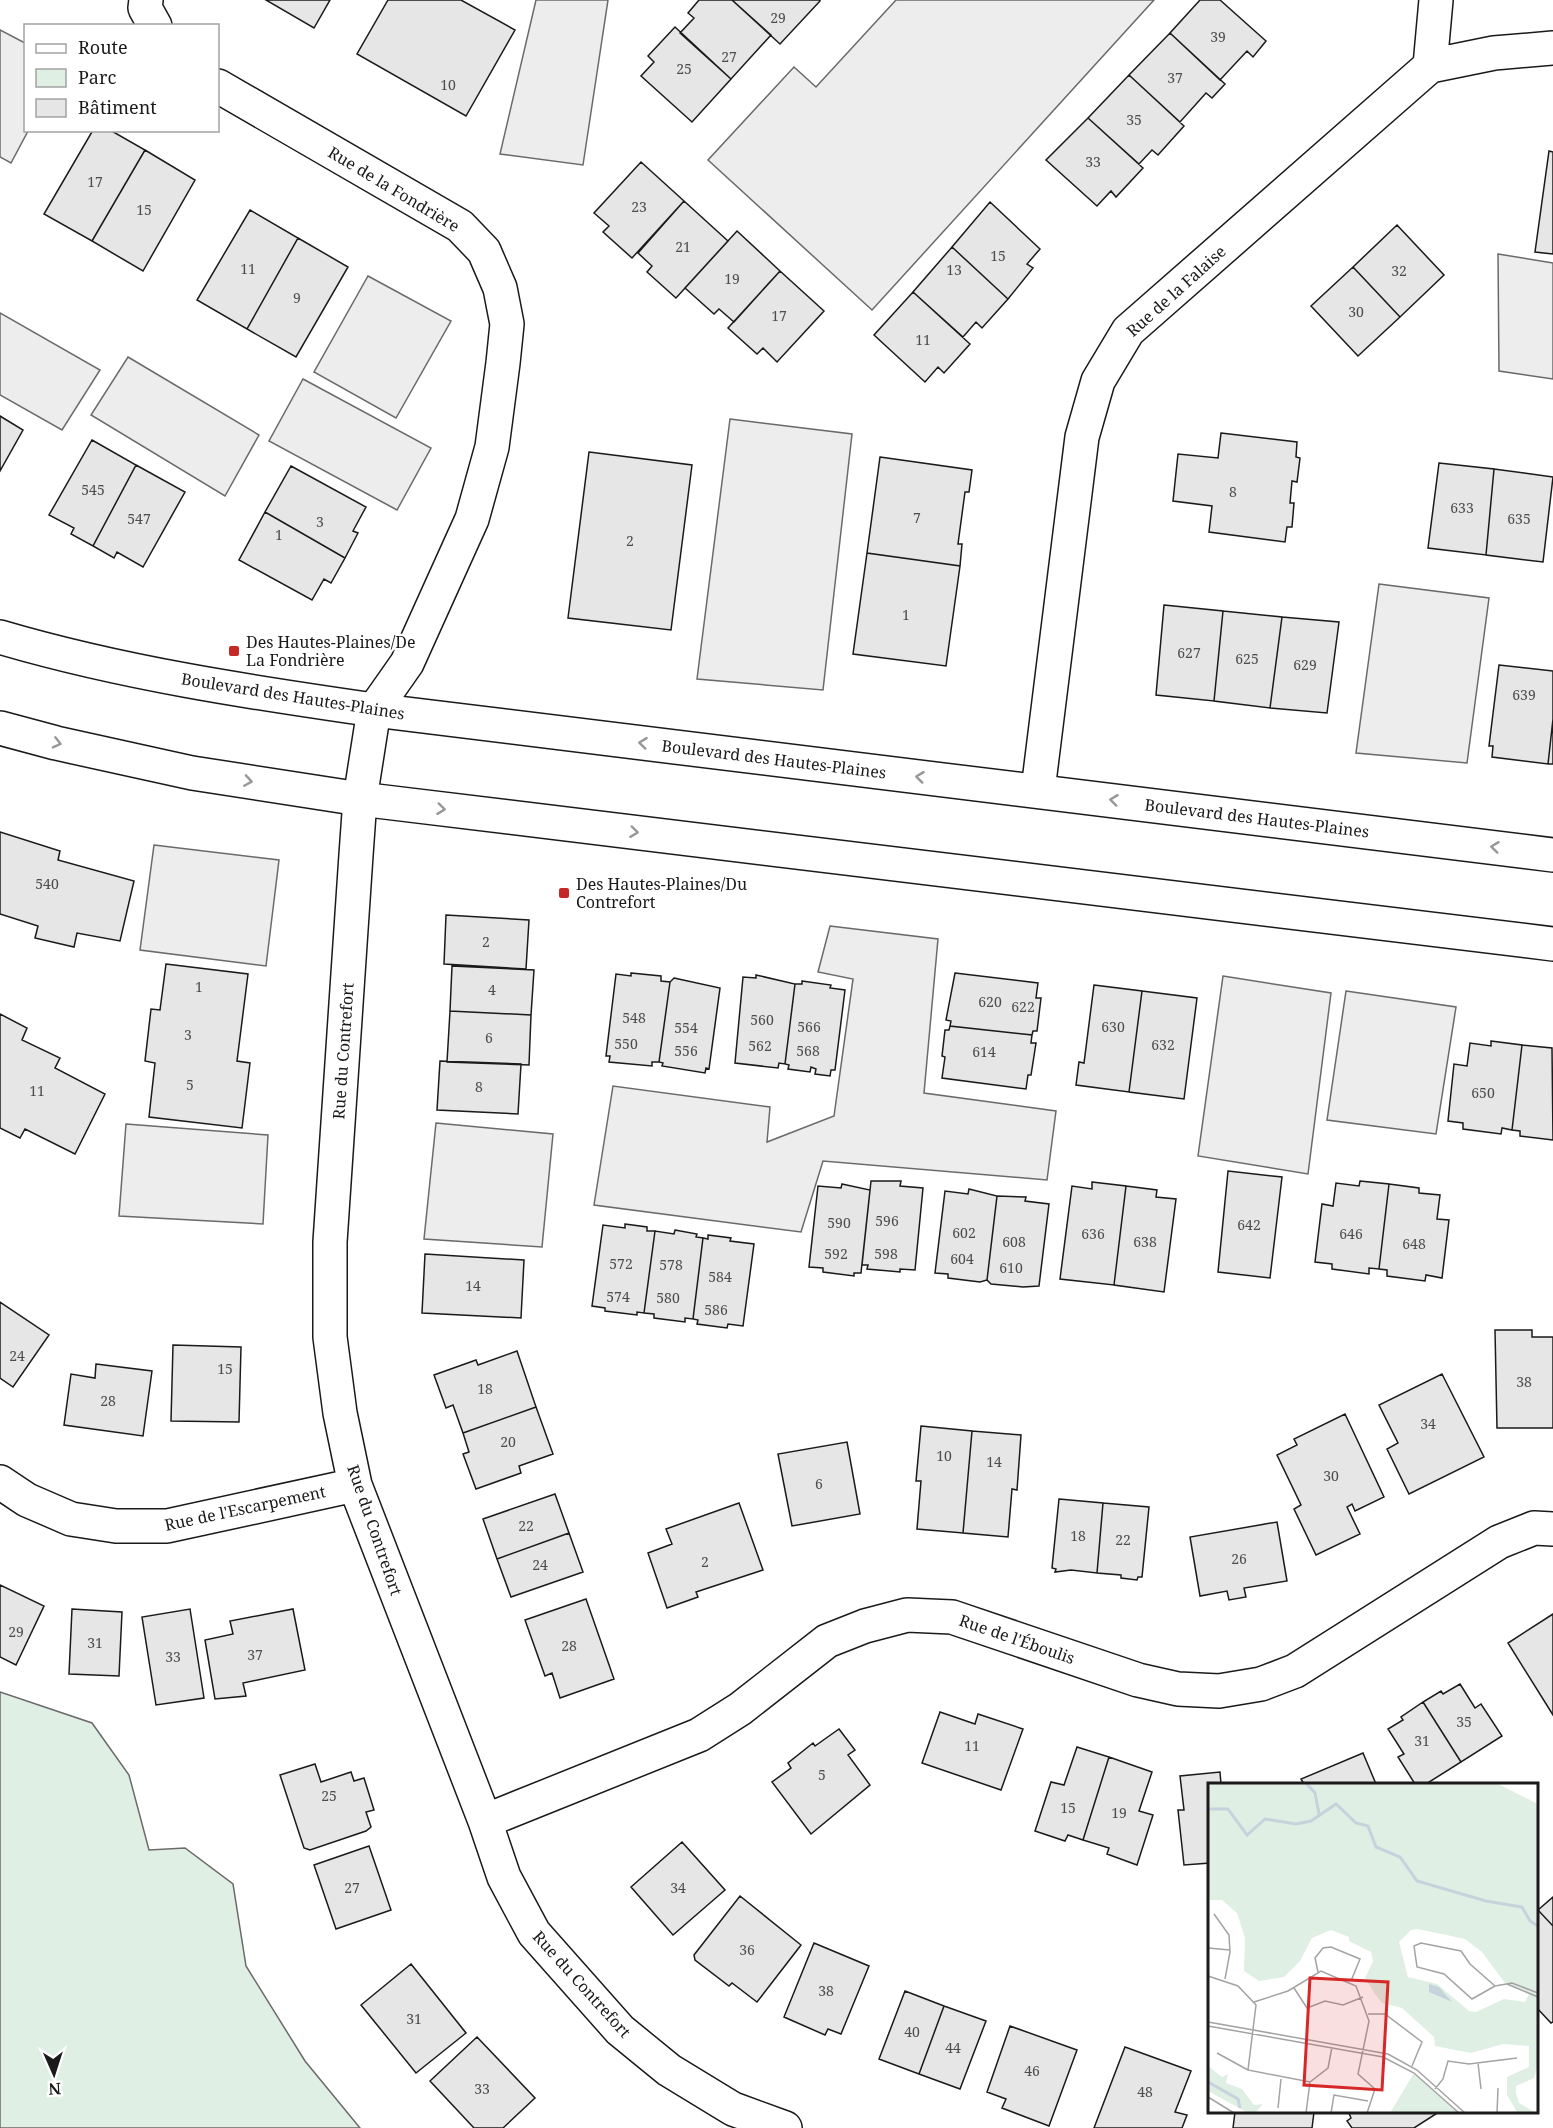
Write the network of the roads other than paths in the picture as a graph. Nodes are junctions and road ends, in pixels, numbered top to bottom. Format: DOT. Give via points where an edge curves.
graph roads {
  1 [pos="146,0"];
  2 [pos="1436,0"];
  3 [pos="154,24"];
  4 [pos="1553,48"];
  5 [pos="1430,66"];
  6 [pos="219,87"];
  7 [pos="0,638"];
  8 [pos="374,710"];
  9 [pos="0,728"];
  10 [pos="1038,790"];
  11 [pos="360,799"];
  12 [pos="1553,855"];
  13 [pos="1553,944"];
  14 [pos="0,1482"];
  15 [pos="355,1485"];
  16 [pos="1553,1528"];
  17 [pos="485,1821"];
  18 [pos="729,2118"];
  19 [pos="785,2128"];
  1 -- 3 [label="street" via="145,8"];
  2 -- 5 [label="street"];
  4 -- 5 [label="street, Rue de la Falaise" via="1494,53"];
  5 -- 10 [label="street, Rue de la Falaise" via="1128,331 1098,381 1082,437"];
  6 -- 8 [label="street, Rue de la Fondrière" via="460,226 484,251 500,288 507,324 503,363 492,447 472,519 407,663"];
  7 -- 8 [label="street, Boulevard des Hautes-Plaines" via="132,669"];
  10 -- 8 [label="street, Boulevard des Hautes-Plaines, one-way"];
  8 -- 11 [label="street, Rue du Contrefort"];
  9 -- 11 [label="street, one-way" via="192,773"];
  12 -- 10 [label="street, Boulevard des Hautes-Plaines, one-way"];
  11 -- 13 [label="street, one-way"];
  11 -- 15 [label="street, Rue du Contrefort" via="330,1242 330,1337"];
  14 -- 15 [label="street, Rue de l'Escarpement" via="27,1500 71,1519 116,1526 167,1526"];
  15 -- 17 [label="street, Rue du Contrefort"];
  16 -- 17 [label="street, Rue de l'Éboulis" via="1534,1528 1499,1542 1295,1671 1261,1684 1219,1690 1178,1689 1138,1680 952,1617 907,1615 865,1626 827,1641 740,1709 699,1735"];
  17 -- 18 [label="street, Rue du Contrefort" via="504,1877 534,1933 620,2030"];
  18 -- 19 [label="street, Rue du Contrefort"];
}
